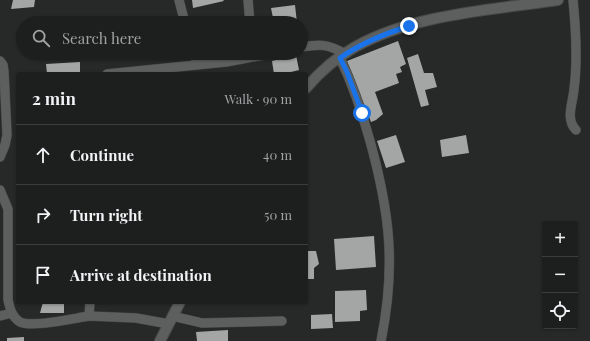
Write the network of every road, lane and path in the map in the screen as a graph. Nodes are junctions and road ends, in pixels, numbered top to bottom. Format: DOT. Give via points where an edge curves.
graph roads {
  1 [pos="178,0"];
  2 [pos="248,0"];
  3 [pos="558,0"];
  4 [pos="573,0"];
  5 [pos="523,3"];
  6 [pos="183,16"];
  7 [pos="249,16"];
  8 [pos="308,46"];
  9 [pos="343,56"];
  10 [pos="0,60"];
  11 [pos="196,60"];
  12 [pos="225,60"];
  13 [pos="197,65"];
  14 [pos="127,72"];
  15 [pos="308,86"];
  16 [pos="576,130"];
  17 [pos="0,155"];
  18 [pos="0,190"];
  19 [pos="90,304"];
  20 [pos="179,304"];
  21 [pos="12,313"];
  22 [pos="0,316"];
  23 [pos="90,316"];
  24 [pos="171,320"];
  25 [pos="282,321"];
  26 [pos="160,341"];
  27 [pos="381,341"];
  1 -- 6 [label="street"];
  2 -- 7 [label="street"];
  3 -- 5 [label="street"];
  4 -- 16 [label="street" via="577,44 570,122"];
  5 -- 9 [label="street" via="409,26 354,48"];
  8 -- 9 [label="street" via="328,45"];
  9 -- 15 [label="street"];
  9 -- 27 [label="street" via="378,172 388,227 390,273"];
  10 -- 17 [label="street" via="4,72 7,135"];
  11 -- 13 [label="street"];
  12 -- 13 [label="street"];
  13 -- 14 [label="street"];
  18 -- 21 [label="street" via="8,209 8,300"];
  19 -- 23 [label="street"];
  20 -- 24 [label="street"];
  21 -- 22 [label="street"];
  21 -- 23 [label="street" via="21,322 28,324"];
  23 -- 24 [label="street"];
  24 -- 25 [label="street" via="202,323"];
  24 -- 26 [label="street"];
}
